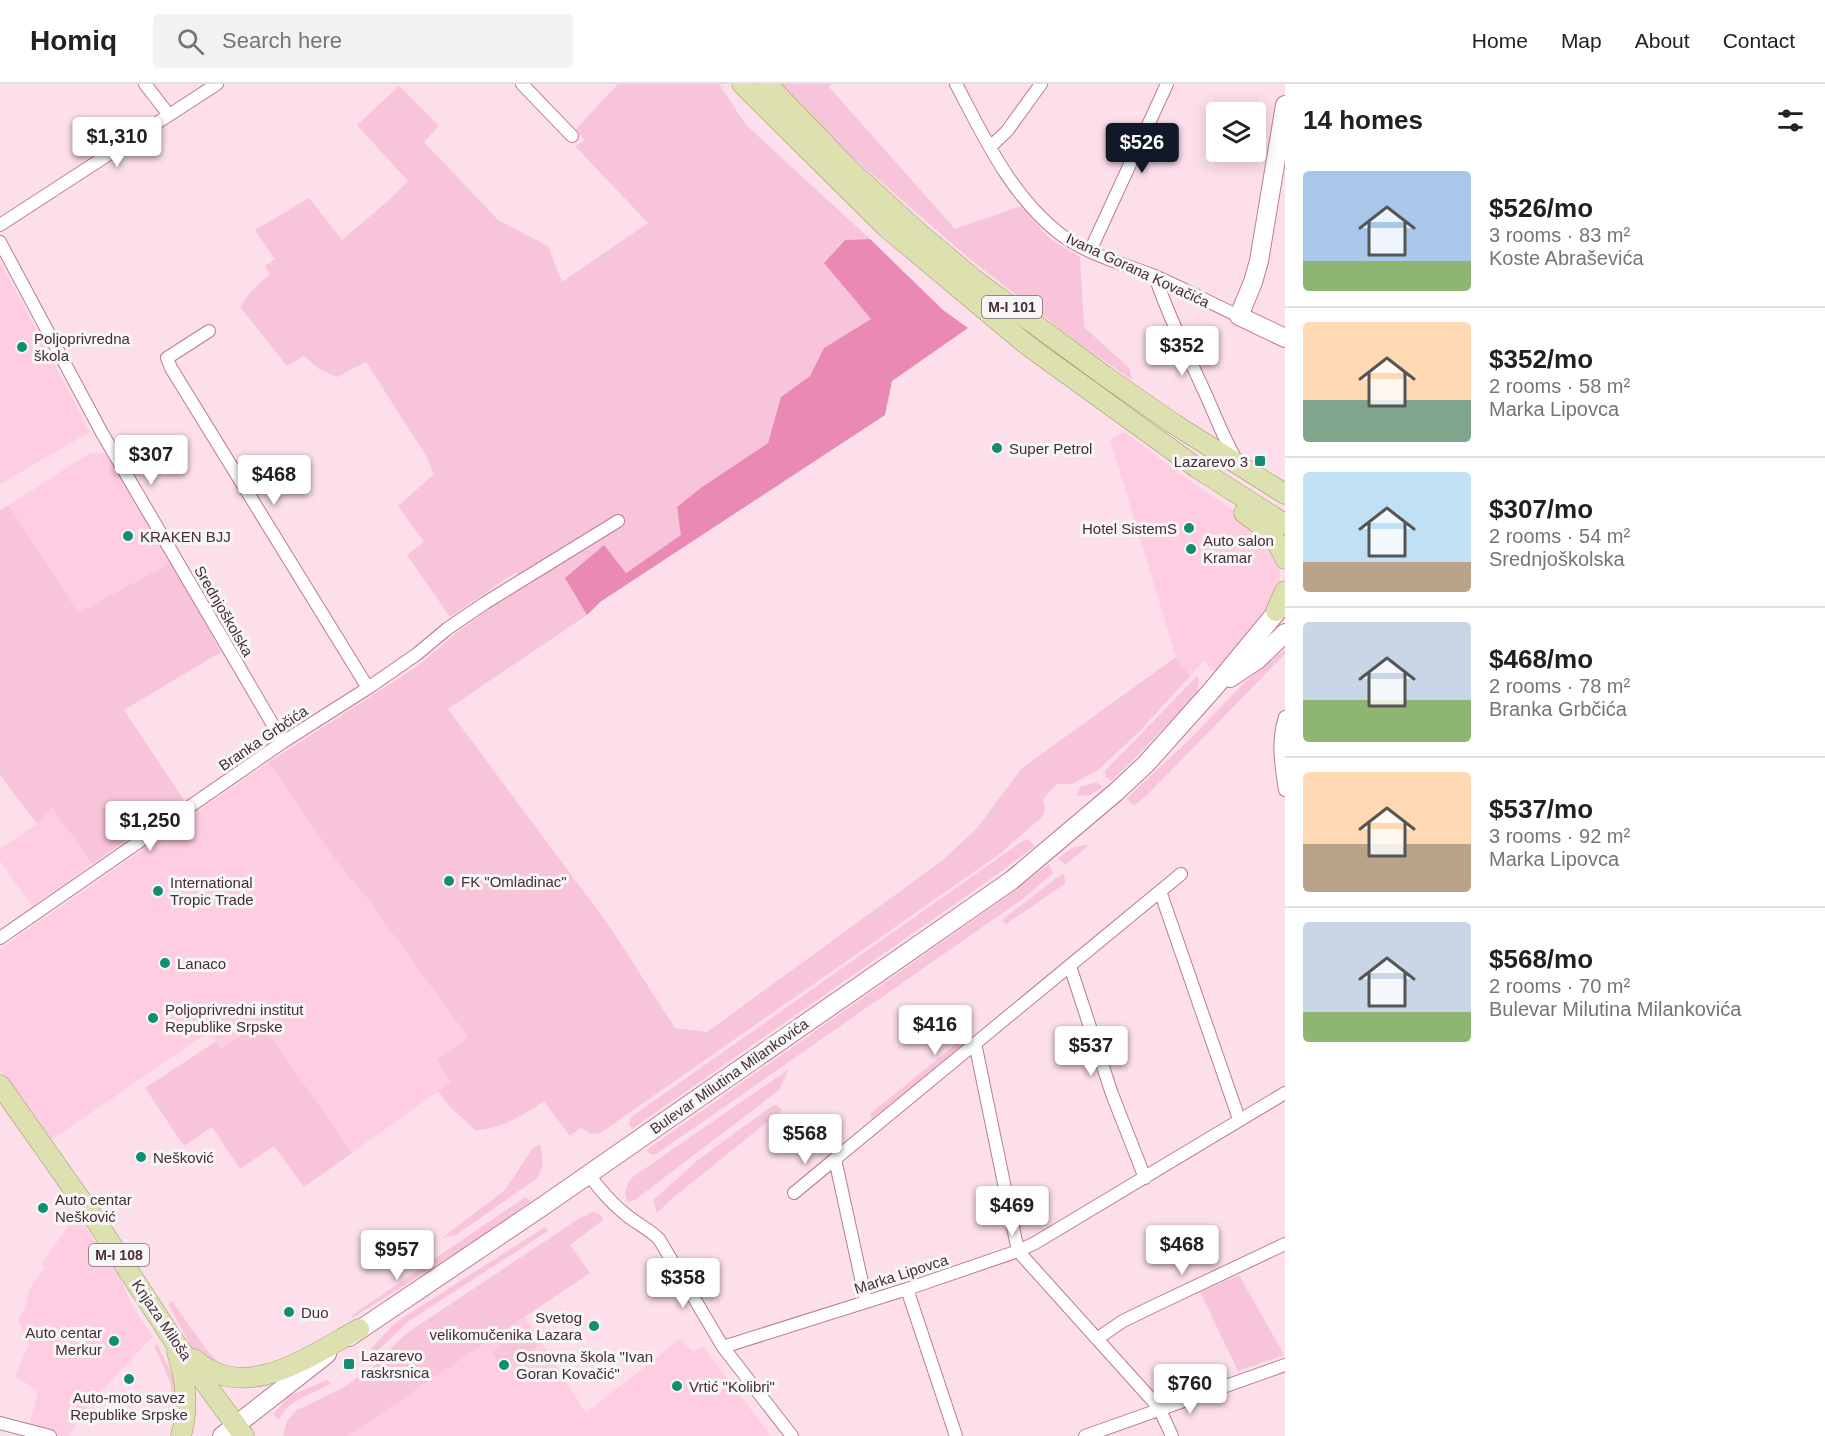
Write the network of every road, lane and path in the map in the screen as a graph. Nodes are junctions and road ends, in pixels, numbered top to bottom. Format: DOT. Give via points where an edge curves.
graph roads {
  1 [pos="144,84"];
  2 [pos="217,84"];
  3 [pos="522,84"];
  4 [pos="742,84"];
  5 [pos="767,84"];
  6 [pos="956,84"];
  7 [pos="1041,84"];
  8 [pos="1167,84"];
  9 [pos="1285,105"];
  10 [pos="169,115"];
  11 [pos="572,136"];
  12 [pos="990,147"];
  13 [pos="0,225"];
  14 [pos="0,242"];
  15 [pos="1090,251"];
  16 [pos="1155,276"];
  17 [pos="1239,316"];
  18 [pos="209,331"];
  19 [pos="1285,338"];
  20 [pos="1239,464"];
  21 [pos="1197,468"];
  22 [pos="1285,494"];
  23 [pos="618,521"];
  24 [pos="1285,524"];
  25 [pos="1285,559"];
  26 [pos="1285,591"];
  27 [pos="1281,606"];
  28 [pos="1285,633"];
  29 [pos="368,688"];
  30 [pos="1213,689"];
  31 [pos="1285,717"];
  32 [pos="283,742"];
  33 [pos="1285,790"];
  34 [pos="1180,874"];
  35 [pos="1160,891"];
  36 [pos="0,939"];
  37 [pos="1070,966"];
  38 [pos="975,1043"];
  39 [pos="0,1086"];
  40 [pos="1285,1093"];
  41 [pos="1239,1119"];
  42 [pos="835,1159"];
  43 [pos="588,1174"];
  44 [pos="1144,1178"];
  45 [pos="794,1193"];
  46 [pos="1285,1245"];
  47 [pos="1018,1251"];
  48 [pos="907,1289"];
  49 [pos="866,1301"];
  50 [pos="359,1329"];
  51 [pos="1098,1338"];
  52 [pos="174,1341"];
  53 [pos="723,1347"];
  54 [pos="1285,1365"];
  55 [pos="1160,1410"];
  56 [pos="0,1423"];
  57 [pos="234,1433"];
  58 [pos="50,1436"];
  59 [pos="181,1436"];
  60 [pos="792,1436"];
  61 [pos="956,1436"];
  62 [pos="1085,1436"];
  63 [pos="1172,1436"];
  1 -- 10 [label="street"];
  2 -- 10 [label="street"];
  3 -- 11 [label="street"];
  4 -- 21 [label="main road, M-I 101" via="901,240 1027,345"];
  5 -- 20 [label="main road, M-I 101" via="851,171 975,280 1174,424"];
  6 -- 12 [label="street, Ivana Gorana Kovačića"];
  7 -- 12 [label="street" via="1007,131"];
  8 -- 15 [label="street"];
  9 -- 17 [label="street" via="1259,261"];
  10 -- 13 [label="street"];
  12 -- 15 [label="street, Ivana Gorana Kovačića" via="1035,210 1061,234"];
  14 -- 32 [label="street, Srednjoškolska" via="102,433"];
  15 -- 16 [label="street, Ivana Gorana Kovačića"];
  16 -- 17 [label="street, Ivana Gorana Kovačića"];
  16 -- 20 [label="street" via="1169,315"];
  17 -- 19 [label="street, Ivana Gorana Kovačića"];
  18 -- 29 [label="street" via="167,358 171,368"];
  20 -- 22 [label="main road, M-I 101"];
  21 -- 24 [label="main road, M-I 101"];
  21 -- 25 [label="main road" via="1223,498 1266,528"];
  23 -- 29 [label="street, Branka Grbčića" via="485,603"];
  26 -- 27 [label="main road"];
  27 -- 30 [label="street, Bulevar Milutina Milankovića"];
  28 -- 30 [label="street, Bulevar Milutina Milankovića" via="1257,660"];
  29 -- 32 [label="street, Branka Grbčića"];
  30 -- 43 [label="street, Bulevar Milutina Milankovića" via="1146,764 1012,880"];
  31 -- 33 [label="street" via="1279,745"];
  32 -- 36 [label="street, Branka Grbčića"];
  34 -- 35 [label="street"];
  35 -- 37 [label="street"];
  35 -- 41 [label="street"];
  37 -- 38 [label="street"];
  37 -- 44 [label="street"];
  38 -- 42 [label="street"];
  38 -- 47 [label="street"];
  39 -- 52 [label="main road, Knjaza Miloša / M-I 108" via="92,1215"];
  40 -- 41 [label="street, Marka Lipovca"];
  41 -- 44 [label="street, Marka Lipovca"];
  42 -- 45 [label="street"];
  42 -- 49 [label="street"];
  43 -- 50 [label="street, Bulevar Milutina Milankovića"];
  43 -- 53 [label="street" via="606,1197 659,1239"];
  44 -- 47 [label="street, Marka Lipovca"];
  46 -- 51 [label="street" via="1156,1305"];
  47 -- 48 [label="street, Marka Lipovca"];
  47 -- 51 [label="street"];
  48 -- 49 [label="street, Marka Lipovca"];
  48 -- 61 [label="street"];
  49 -- 53 [label="street, Marka Lipovca"];
  50 -- 52 [label="main road" via="274,1373 241,1379 204,1368"];
  50 -- 57 [label="street, Bulevar Milutina Milankovića"];
  51 -- 55 [label="street"];
  52 -- 57 [label="main road, Knjaza Miloša / M-I 108"];
  52 -- 59 [label="main road" via="186,1392"];
  53 -- 60 [label="street"];
  54 -- 55 [label="street"];
  55 -- 62 [label="street"];
  55 -- 63 [label="street"];
  56 -- 58 [label="street"];
}
